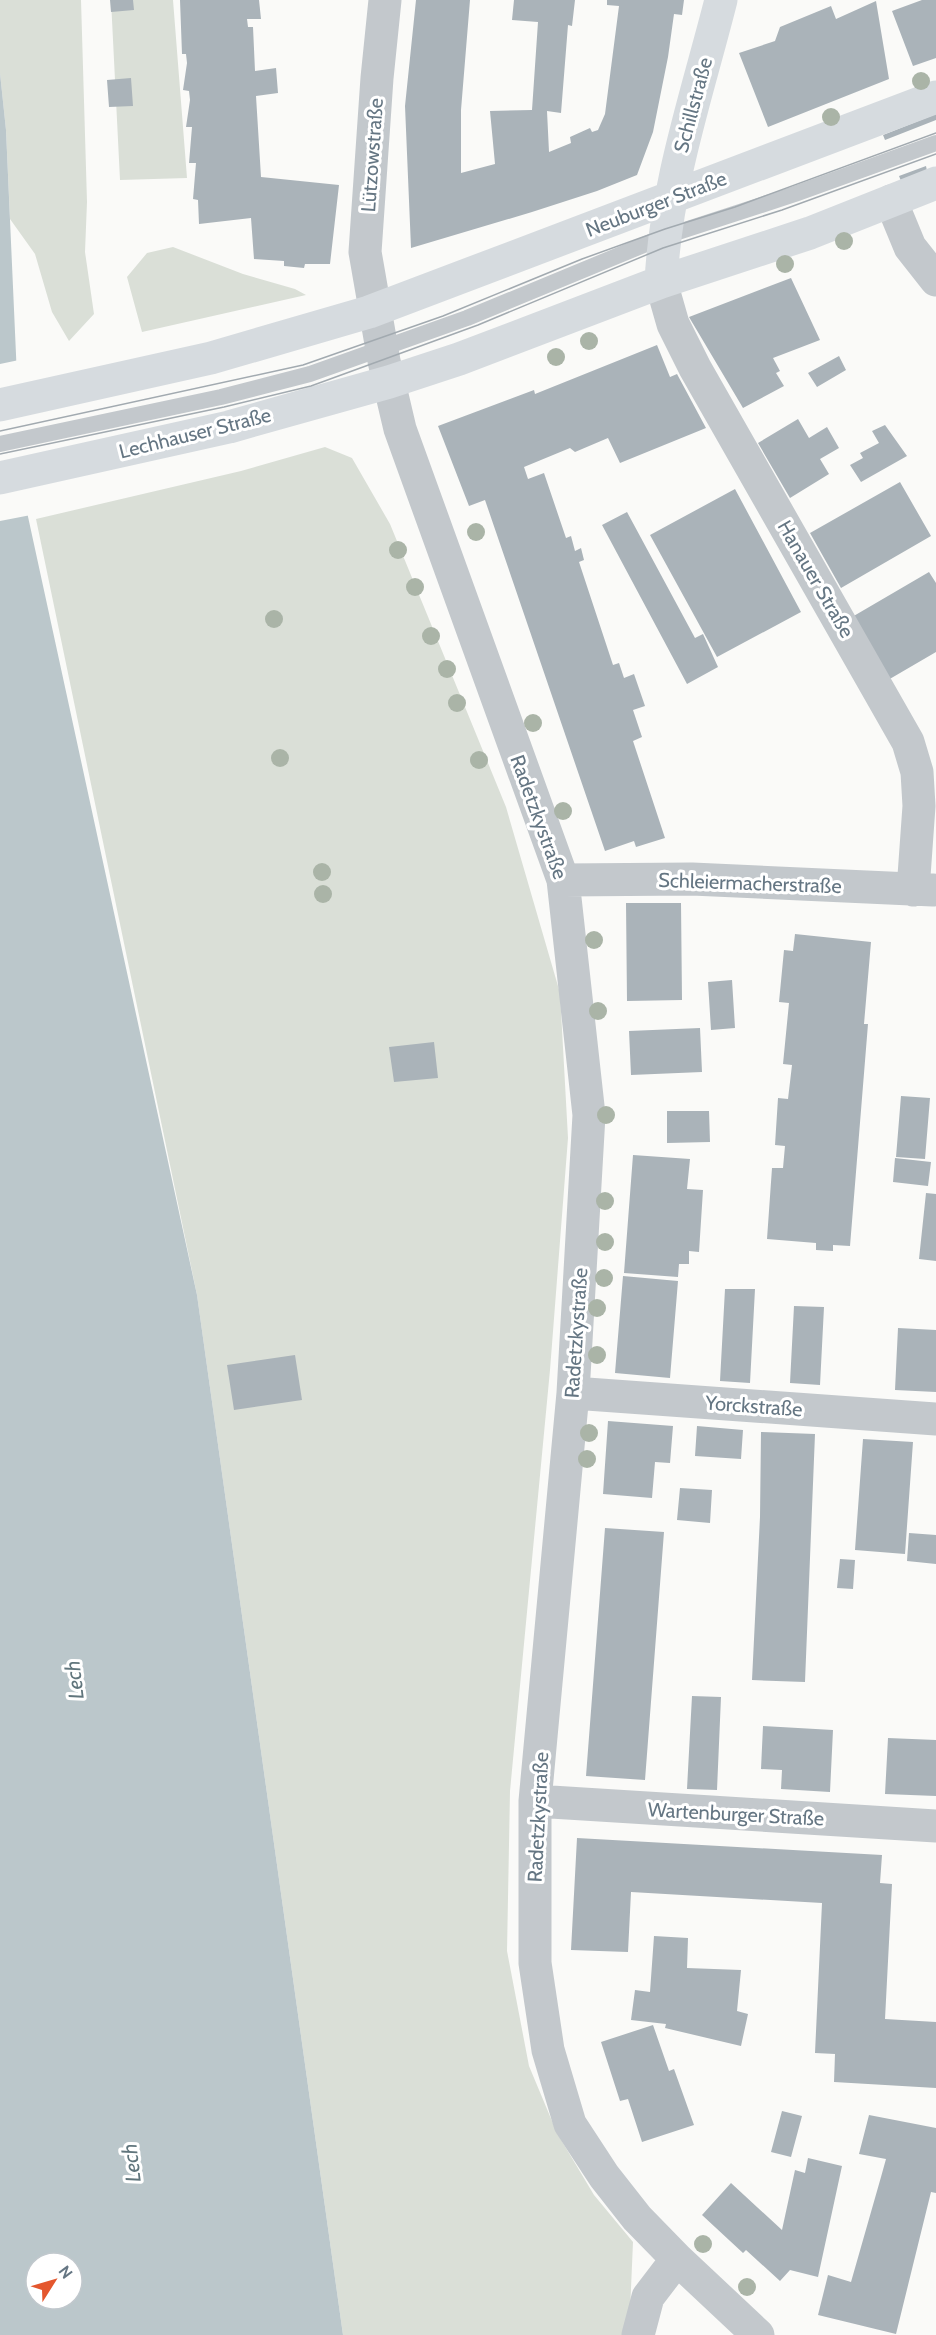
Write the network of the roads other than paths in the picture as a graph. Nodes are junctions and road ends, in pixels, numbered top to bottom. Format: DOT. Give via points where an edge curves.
graph roads {
  1 [pos="385,0"];
  2 [pos="721,0"];
  3 [pos="936,97"];
  4 [pos="936,142"];
  5 [pos="936,183"];
  6 [pos="670,199"];
  7 [pos="891,201"];
  8 [pos="663,237"];
  9 [pos="936,280"];
  10 [pos="661,282"];
  11 [pos="376,309"];
  12 [pos="382,346"];
  13 [pos="389,382"];
  14 [pos="0,405"];
  15 [pos="225,412"];
  16 [pos="0,444"];
  17 [pos="0,478"];
  18 [pos="563,880"];
  19 [pos="925,890"];
  20 [pos="573,1392"];
  21 [pos="936,1419"];
  22 [pos="535,1801"];
  23 [pos="936,1826"];
  24 [pos="677,2259"];
  25 [pos="638,2335"];
  26 [pos="758,2335"];
  1 -- 11 [label="street, Lützowstraße" via="365,252"];
  2 -- 6 [label="street, Schillstraße"];
  3 -- 6 [label="street, Neuburger Straße"];
  4 -- 8 [label="lane"];
  5 -- 7 [label="street"];
  6 -- 8 [label="street, Schillstraße"];
  6 -- 11 [label="street, Neuburger Straße"];
  7 -- 9 [label="street" via="910,247"];
  7 -- 10 [label="street" via="810,233"];
  8 -- 10 [label="street, Schillstraße"];
  8 -- 12 [label="lane" via="467,318"];
  10 -- 13 [label="street"];
  10 -- 19 [label="street, Hanauer Straße" via="673,324 695,368 908,742 917,772"];
  11 -- 12 [label="street, Radetzkystraße"];
  11 -- 14 [label="street" via="211,358"];
  12 -- 13 [label="street, Radetzkystraße"];
  12 -- 15 [label="lane"];
  13 -- 15 [label="street, Lechhauser Straße"];
  13 -- 18 [label="street, Radetzkystraße" via="400,429"];
  15 -- 16 [label="lane"];
  15 -- 17 [label="street, Lechhauser Straße"];
  18 -- 19 [label="street, Schleiermacherstraße" via="693,879"];
  18 -- 20 [label="street, Radetzkystraße" via="589,1115"];
  20 -- 21 [label="street, Yorckstraße"];
  20 -- 22 [label="street, Radetzkystraße"];
  22 -- 23 [label="street, Wartenburger Straße"];
  22 -- 24 [label="street, Radetzkystraße" via="535,1963 548,2050 570,2124 637,2218"];
  24 -- 25 [label="street" via="648,2297"];
  24 -- 26 [label="street, Radetzkystraße"];
}
